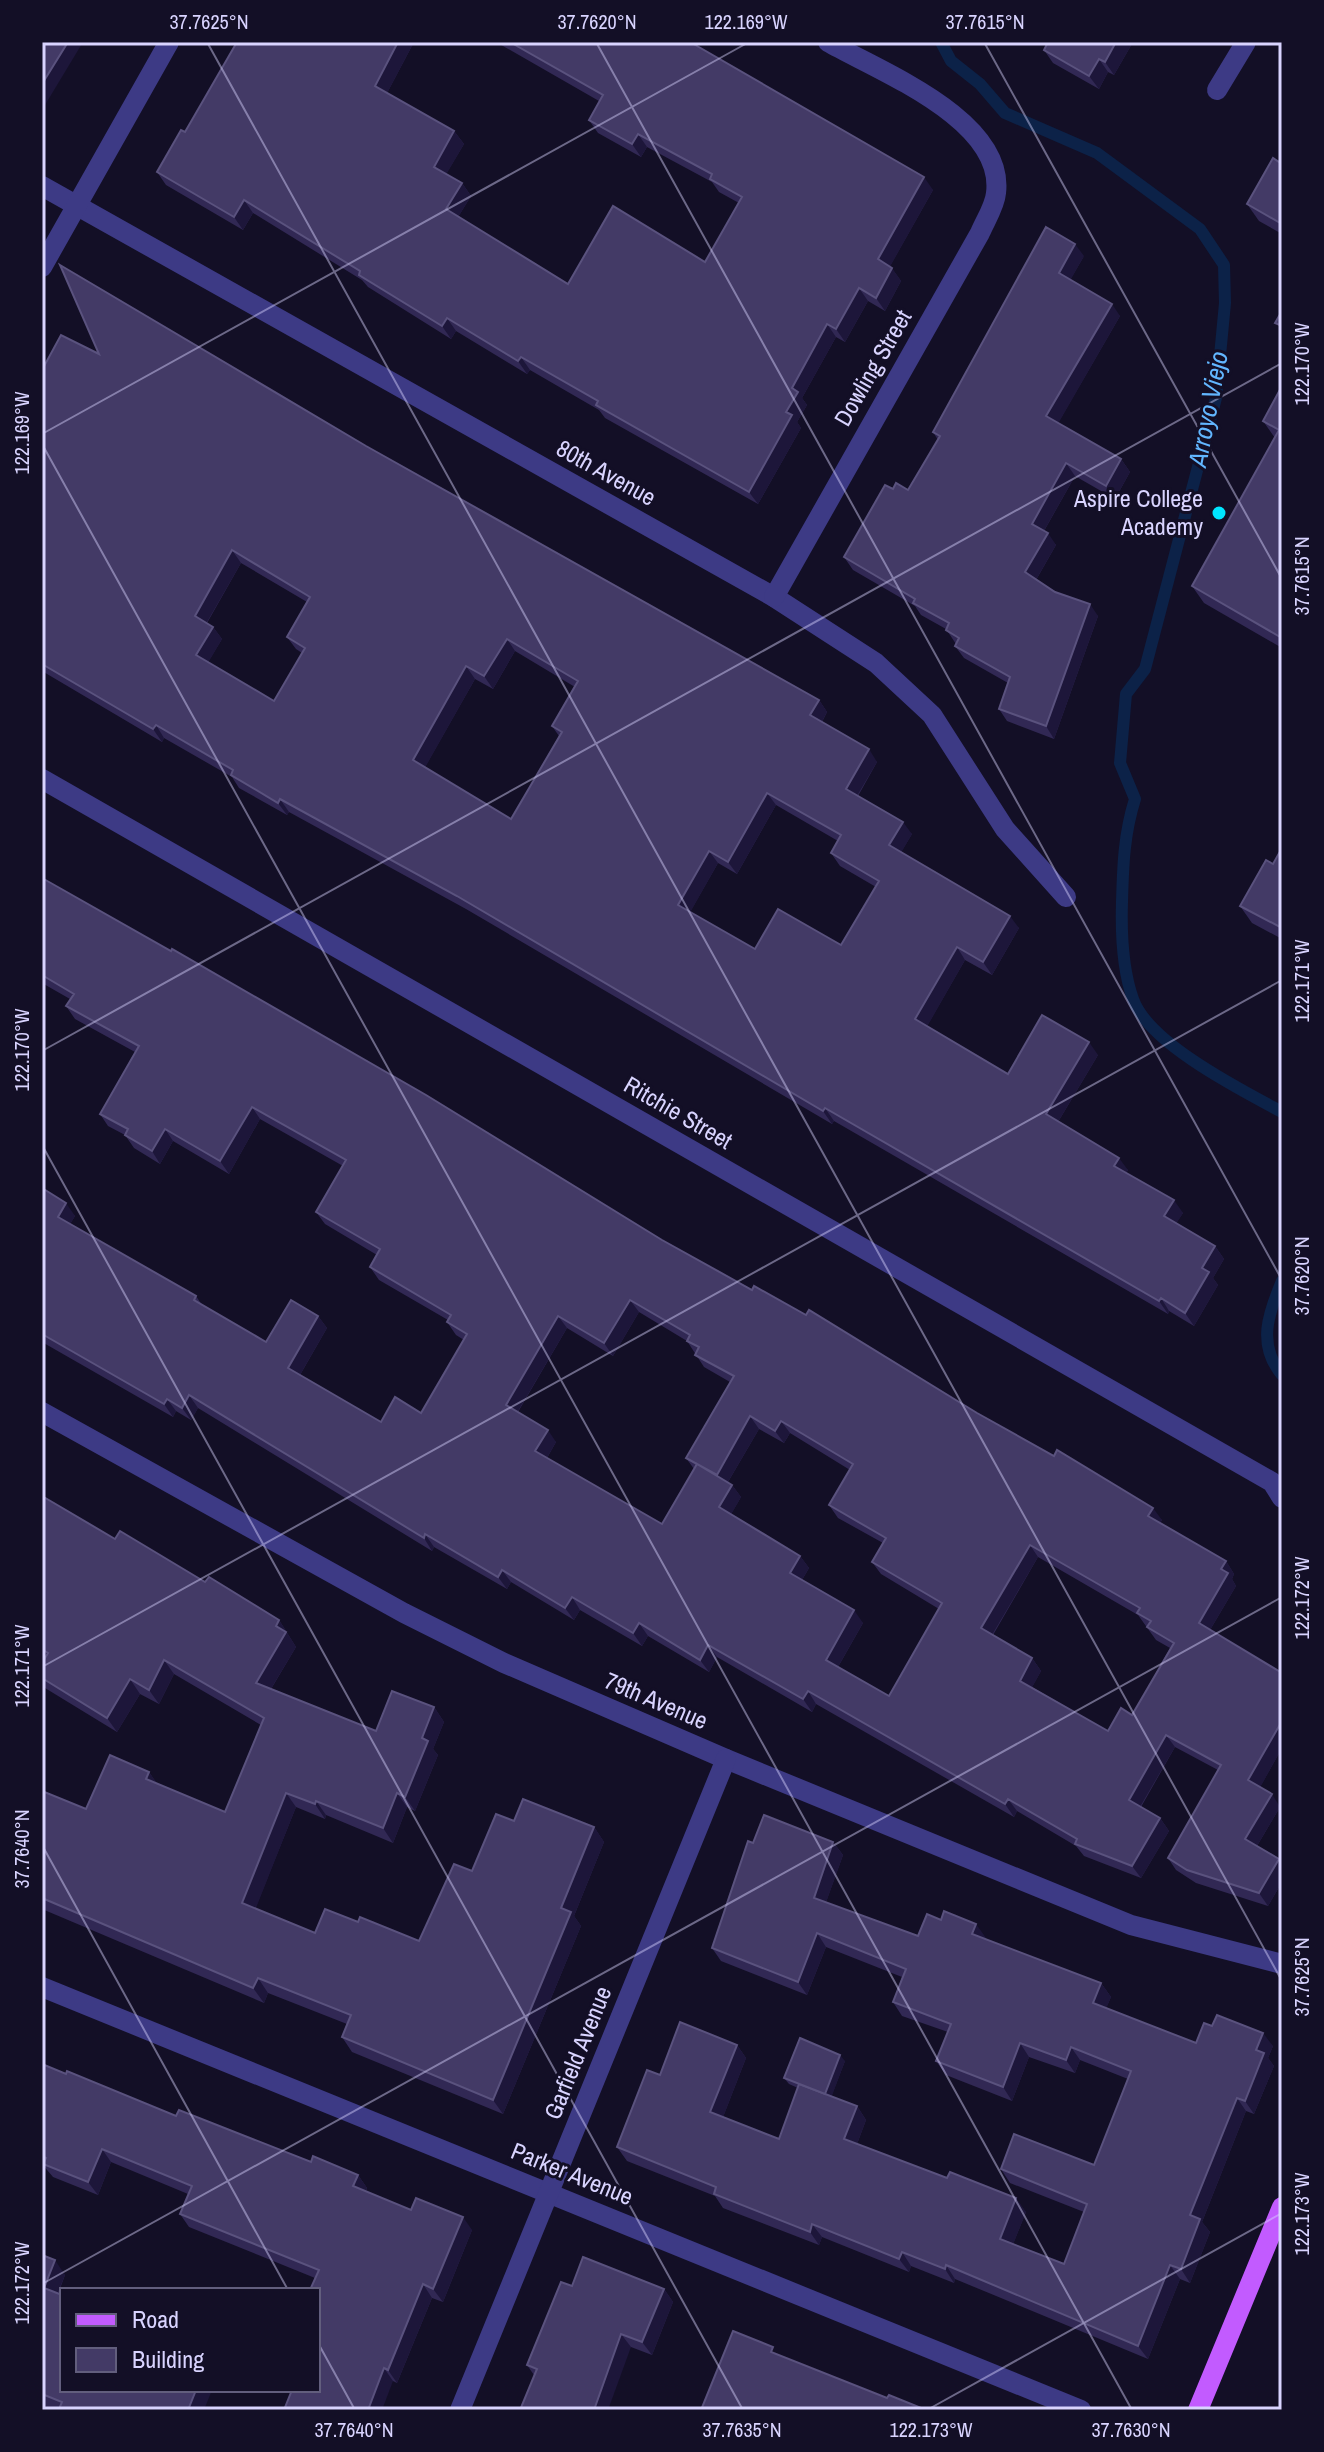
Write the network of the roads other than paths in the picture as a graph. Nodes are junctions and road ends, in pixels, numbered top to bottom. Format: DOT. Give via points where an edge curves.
graph roads {
  1 [pos="169,42"];
  2 [pos="828,42"];
  3 [pos="1246,42"];
  4 [pos="1217,90"];
  5 [pos="42,186"];
  6 [pos="78,205"];
  7 [pos="42,267"];
  8 [pos="774,597"];
  9 [pos="42,779"];
  10 [pos="1066,897"];
  11 [pos="42,1412"];
  12 [pos="1282,1498"];
  13 [pos="726,1759"];
  14 [pos="1282,1964"];
  15 [pos="42,1987"];
  16 [pos="549,2192"];
  17 [pos="1282,2207"];
  18 [pos="460,2410"];
  19 [pos="1081,2410"];
  20 [pos="1198,2410"];
  1 -- 6 [label="street"];
  2 -- 8 [label="street, Dowling Street" via="960,117 993,158 997,196"];
  3 -- 4 [label="street"];
  5 -- 6 [label="street, 80th Avenue"];
  6 -- 7 [label="street"];
  6 -- 8 [label="street, 80th Avenue"];
  8 -- 10 [label="street, 80th Avenue" via="876,663 932,715 1005,829"];
  9 -- 12 [label="street, Ritchie Street" via="1272,1482"];
  11 -- 13 [label="street, 79th Avenue" via="404,1613 504,1663"];
  13 -- 14 [label="street, 79th Avenue" via="1131,1925"];
  13 -- 16 [label="street, Garfield Avenue"];
  15 -- 16 [label="street, Parker Avenue"];
  16 -- 18 [label="street, Garfield Avenue"];
  16 -- 19 [label="street, Parker Avenue"];
  17 -- 20 [label="main road"];
}
